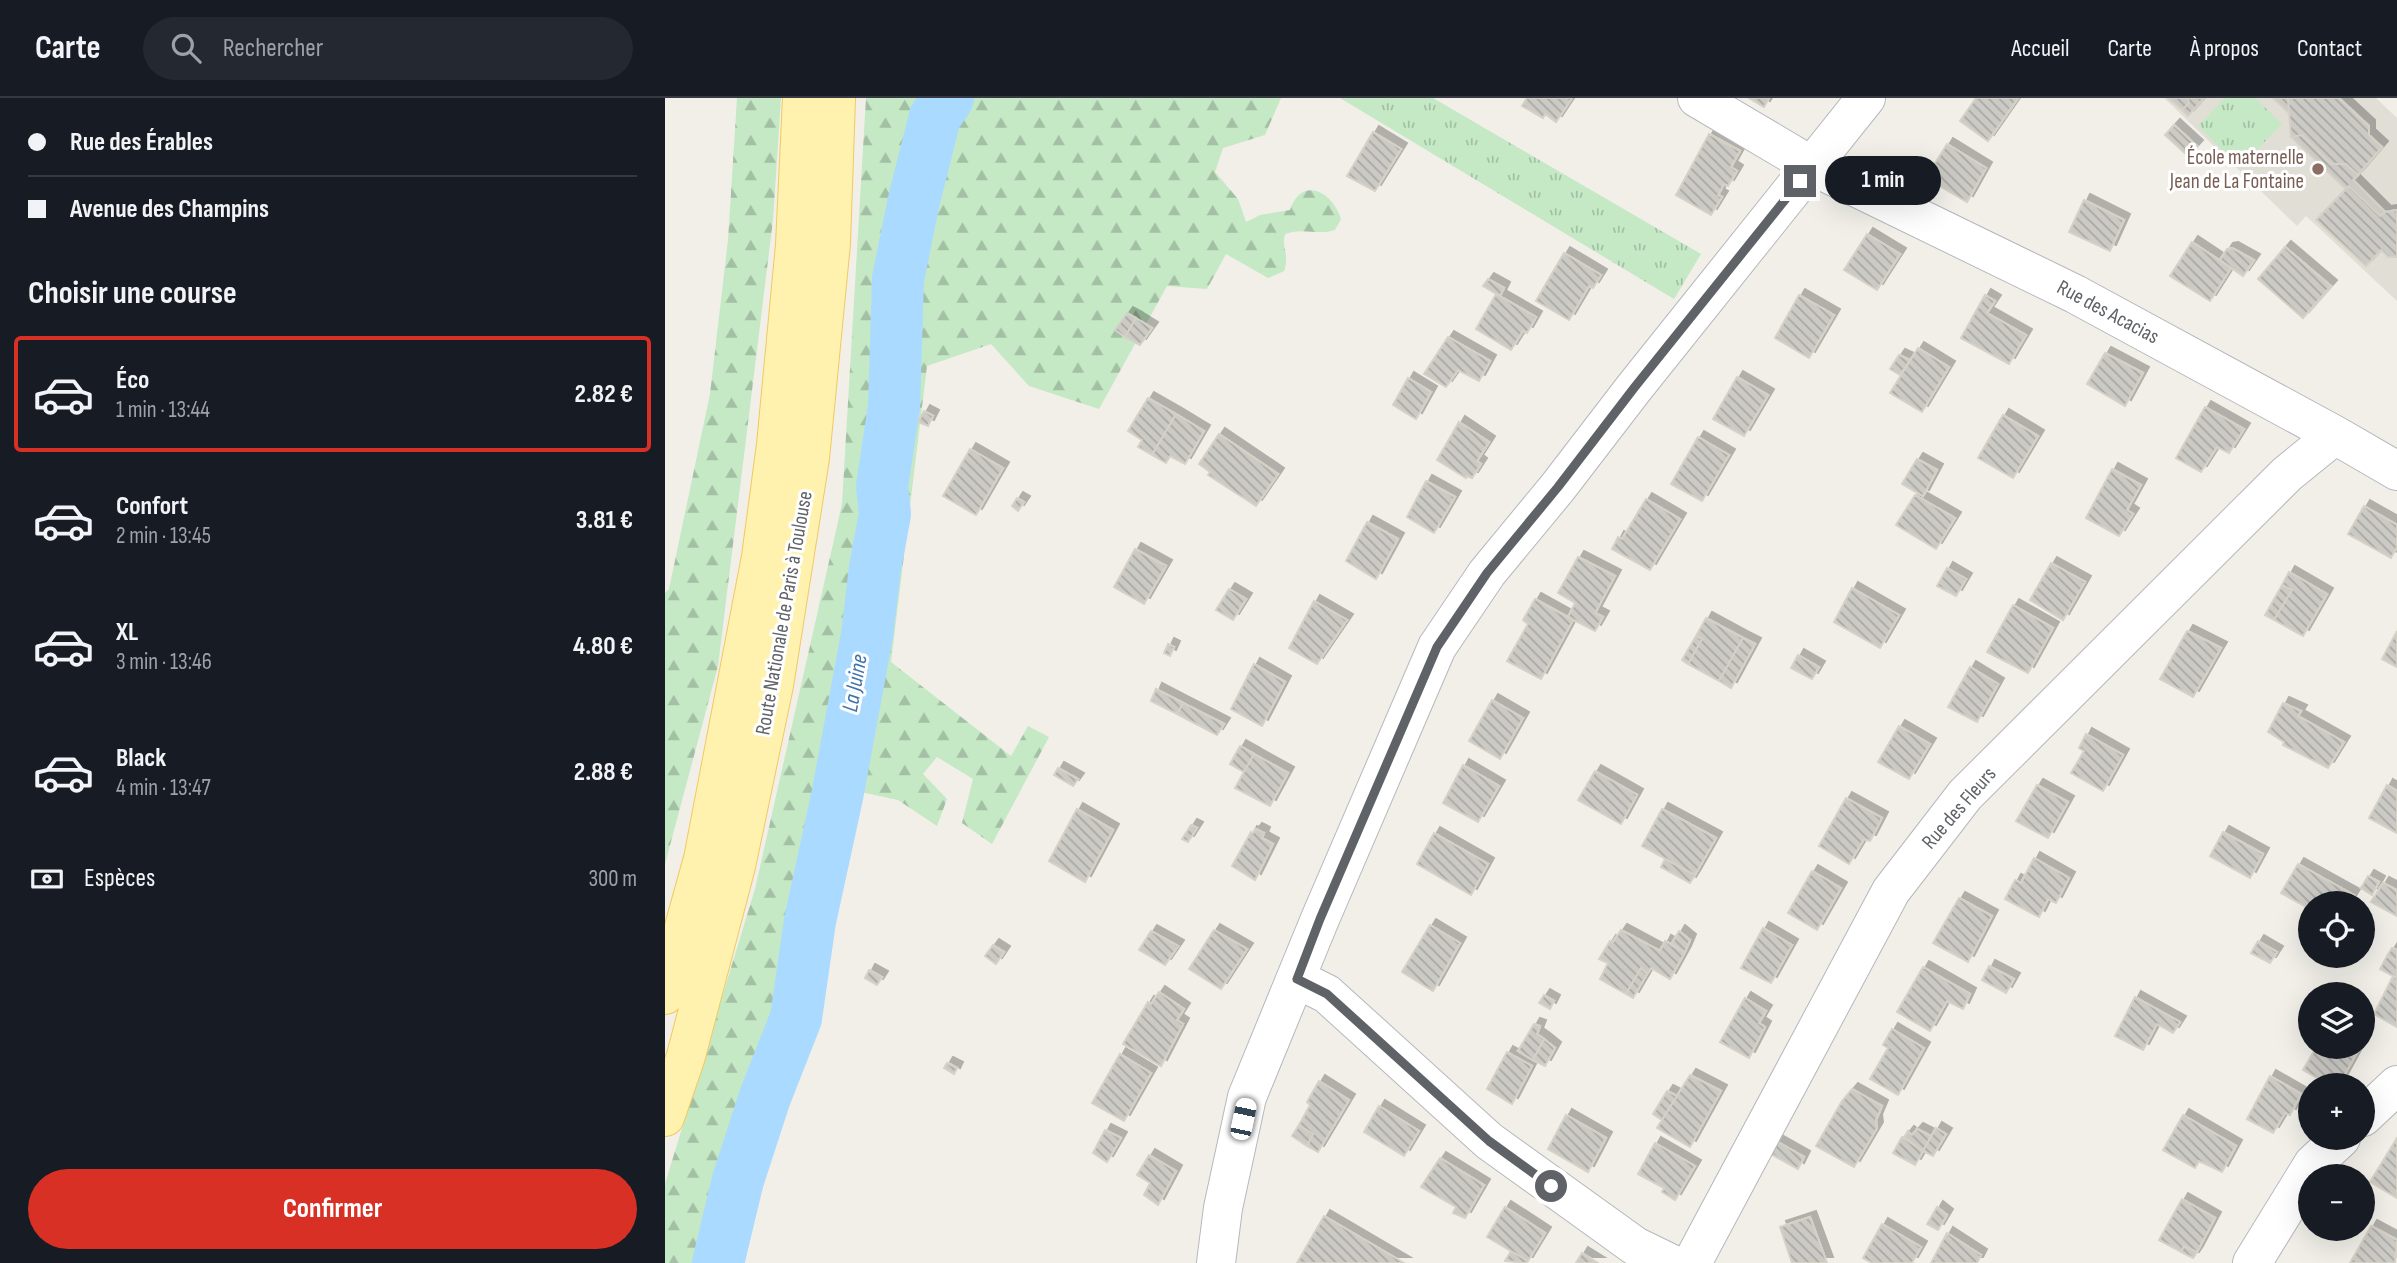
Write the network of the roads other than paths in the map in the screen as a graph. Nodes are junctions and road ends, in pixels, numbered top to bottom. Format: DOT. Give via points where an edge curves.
graph roads {
  1 [pos="801,98"];
  2 [pos="836,98"];
  3 [pos="1697,98"];
  4 [pos="1867,98"];
  5 [pos="1812,166"];
  6 [pos="2335,435"];
  7 [pos="2392,457"];
  8 [pos="1297,979"];
  9 [pos="665,995"];
  10 [pos="2397,1085"];
  11 [pos="2375,1106"];
  12 [pos="665,1117"];
  13 [pos="2328,1150"];
  14 [pos="1216,1263"];
  15 [pos="1670,1263"];
  16 [pos="1692,1263"];
  17 [pos="2252,1263"];
  1 -- 9 [label="main road, Route Nationale de Paris à Toulouse" via="795,245 761,557 703,859"];
  2 -- 12 [label="main road, Route Nationale de Paris à Toulouse" via="831,243 810,458 773,685 736,866 686,1056"];
  3 -- 5 [label="street, Rue des Acacias"];
  4 -- 5 [label="street"];
  5 -- 6 [label="street, Rue des Acacias" via="2075,294"];
  5 -- 8 [label="street" via="1487,573 1437,647"];
  6 -- 7 [label="street, Rue des Acacias"];
  6 -- 16 [label="street, Rue des Fleurs" via="2287,474 1965,795 1891,891"];
  8 -- 14 [label="street" via="1247,1097"];
  8 -- 15 [label="street" via="1327,994 1489,1141 1635,1246"];
  10 -- 11 [label="street"];
  13 -- 17 [label="street" via="2313,1164"];
}
